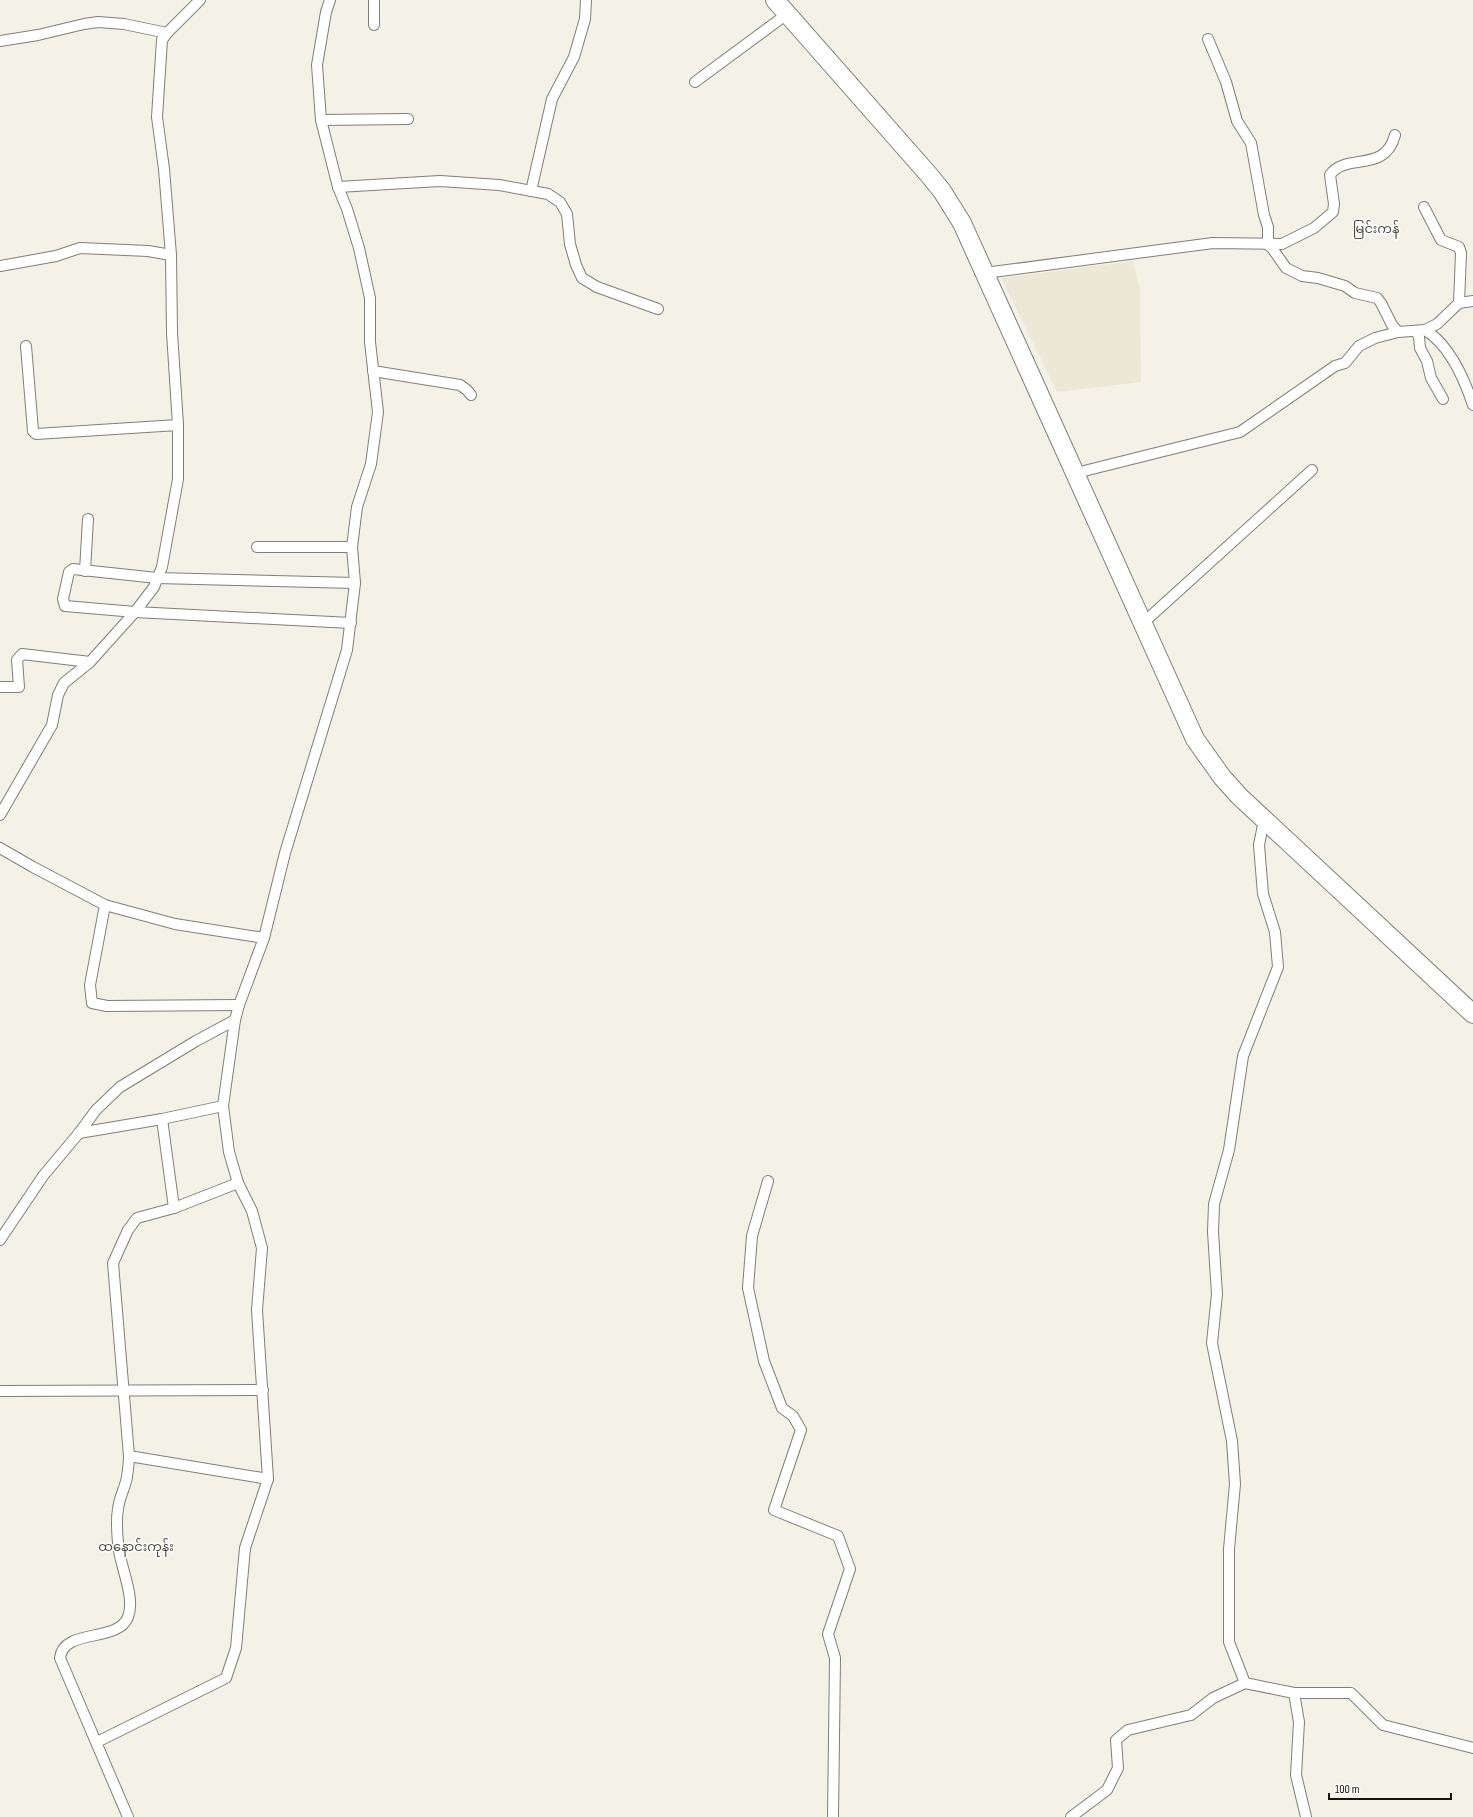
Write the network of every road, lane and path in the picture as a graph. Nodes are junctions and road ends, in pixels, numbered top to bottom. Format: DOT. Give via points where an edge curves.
graph roads {
  1 [pos="200,0"];
  2 [pos="330,0"];
  3 [pos="374,0"];
  4 [pos="586,0"];
  5 [pos="775,0"];
  6 [pos="787,14"];
  7 [pos="374,25"];
  8 [pos="167,33"];
  9 [pos="1208,39"];
  10 [pos="0,41"];
  11 [pos="695,82"];
  12 [pos="408,119"];
  13 [pos="321,120"];
  14 [pos="1395,135"];
  15 [pos="338,186"];
  16 [pos="531,191"];
  17 [pos="1424,207"];
  18 [pos="1268,245"];
  19 [pos="171,256"];
  20 [pos="0,266"];
  21 [pos="985,273"];
  22 [pos="1473,301"];
  23 [pos="1459,303"];
  24 [pos="658,308"];
  25 [pos="1420,331"];
  26 [pos="1398,332"];
  27 [pos="26,346"];
  28 [pos="373,371"];
  29 [pos="471,395"];
  30 [pos="1443,399"];
  31 [pos="1473,405"];
  32 [pos="178,425"];
  33 [pos="1312,470"];
  34 [pos="1076,473"];
  35 [pos="88,519"];
  36 [pos="257,547"];
  37 [pos="352,547"];
  38 [pos="86,571"];
  39 [pos="157,578"];
  40 [pos="355,583"];
  41 [pos="135,612"];
  42 [pos="351,623"];
  43 [pos="1143,623"];
  44 [pos="90,662"];
  45 [pos="0,687"];
  46 [pos="0,815"];
  47 [pos="1264,820"];
  48 [pos="0,848"];
  49 [pos="105,904"];
  50 [pos="264,938"];
  51 [pos="239,1005"];
  52 [pos="1473,1014"];
  53 [pos="235,1020"];
  54 [pos="223,1106"];
  55 [pos="162,1119"];
  56 [pos="79,1133"];
  57 [pos="768,1181"];
  58 [pos="238,1183"];
  59 [pos="174,1208"];
  60 [pos="0,1240"];
  61 [pos="124,1390"];
  62 [pos="263,1390"];
  63 [pos="0,1391"];
  64 [pos="129,1456"];
  65 [pos="268,1479"];
  66 [pos="1245,1683"];
  67 [pos="1294,1693"];
  68 [pos="97,1742"];
  69 [pos="1473,1748"];
  70 [pos="128,1817"];
  71 [pos="833,1817"];
  72 [pos="1072,1817"];
  73 [pos="1306,1817"];
  1 -- 8 [label="street"];
  2 -- 13 [label="street" via="317,65"];
  3 -- 7 [label="street"];
  4 -- 16 [label="street" via="585,19 574,57 552,99"];
  5 -- 6 [label="highway"];
  6 -- 11 [label="street"];
  6 -- 21 [label="highway" via="942,191 962,223"];
  8 -- 10 [label="street" via="124,24 98,22"];
  8 -- 19 [label="street" via="162,40 157,117"];
  9 -- 18 [label="street" via="1226,82 1237,121 1251,143 1268,227"];
  12 -- 13 [label="street"];
  13 -- 15 [label="street"];
  14 -- 18 [label="street" via="1384,153 1367,162 1344,164 1334,169 1330,175 1333,212 1321,223 1307,233 1282,244"];
  15 -- 16 [label="street" via="440,181 498,185"];
  15 -- 28 [label="street" via="348,209 370,298"];
  16 -- 24 [label="street" via="548,194 564,208 570,244 582,278 597,287"];
  17 -- 23 [label="street" via="1441,240 1459,247"];
  18 -- 21 [label="street" via="1213,243"];
  18 -- 26 [label="street" via="1286,268 1302,276 1318,278 1377,298"];
  19 -- 20 [label="street" via="148,251 80,248 56,256"];
  19 -- 32 [label="street" via="172,333"];
  21 -- 34 [label="highway"];
  22 -- 23 [label="street"];
  23 -- 25 [label="street" via="1437,324"];
  25 -- 26 [label="street"];
  25 -- 30 [label="street" via="1420,348 1427,361 1431,378"];
  25 -- 31 [label="street" via="1434,336 1448,352"];
  26 -- 34 [label="street" via="1375,338 1359,346 1345,363 1335,366 1240,432"];
  27 -- 32 [label="street" via="33,431 36,434"];
  28 -- 29 [label="street" via="460,385"];
  28 -- 37 [label="street" via="378,412 371,464 357,506"];
  32 -- 39 [label="street" via="178,479 162,567"];
  33 -- 43 [label="street"];
  34 -- 43 [label="highway"];
  35 -- 38 [label="street"];
  36 -- 37 [label="street"];
  37 -- 40 [label="street"];
  38 -- 39 [label="street"];
  38 -- 41 [label="street" via="69,572 63,599 65,606"];
  39 -- 40 [label="street"];
  39 -- 41 [label="street" via="154,587"];
  40 -- 42 [label="street"];
  41 -- 42 [label="street"];
  41 -- 44 [label="street"];
  42 -- 50 [label="street" via="347,650 285,853"];
  43 -- 47 [label="highway" via="1195,739 1222,777"];
  44 -- 45 [label="street" via="22,654 17,660 19,687"];
  44 -- 46 [label="street" via="64,683 58,695 52,725"];
  47 -- 52 [label="highway"];
  47 -- 66 [label="street" via="1259,845 1263,894 1275,932 1278,967 1243,1056 1229,1150 1214,1204 1217,1294 1212,1343 1232,1441 1234,1484 1229,1549 1229,1642"];
  48 -- 49 [label="street"];
  49 -- 50 [label="street" via="175,924"];
  49 -- 51 [label="street" via="90,985 92,1003 107,1006"];
  50 -- 51 [label="street"];
  51 -- 53 [label="street"];
  53 -- 54 [label="street"];
  53 -- 56 [label="street" via="120,1087 96,1110"];
  54 -- 55 [label="street"];
  54 -- 58 [label="street" via="228,1152"];
  55 -- 56 [label="street"];
  55 -- 59 [label="street"];
  56 -- 60 [label="street" via="43,1176"];
  57 -- 71 [label="street" via="752,1236 748,1288 764,1361 782,1408 793,1416 801,1430 774,1510 838,1536 850,1569 828,1634 834,1658"];
  58 -- 59 [label="street"];
  58 -- 62 [label="street" via="252,1211 262,1248 257,1310"];
  59 -- 61 [label="street" via="137,1218 128,1230 113,1263"];
  61 -- 62 [label="street"];
  61 -- 63 [label="street"];
  61 -- 64 [label="street"];
  62 -- 65 [label="street"];
  64 -- 65 [label="street"];
  64 -- 68 [label="street" via="127,1478 118,1509 118,1544 130,1602 128,1618 120,1626 102,1635 81,1638 65,1645 60,1658"];
  65 -- 68 [label="street" via="245,1548 236,1648 226,1678"];
  66 -- 67 [label="street"];
  66 -- 72 [label="street" via="1213,1698 1191,1715 1128,1730 1116,1740 1118,1768 1107,1790"];
  67 -- 69 [label="street" via="1351,1693 1383,1725"];
  67 -- 73 [label="street" via="1299,1722 1296,1775"];
  68 -- 70 [label="street"];
}
